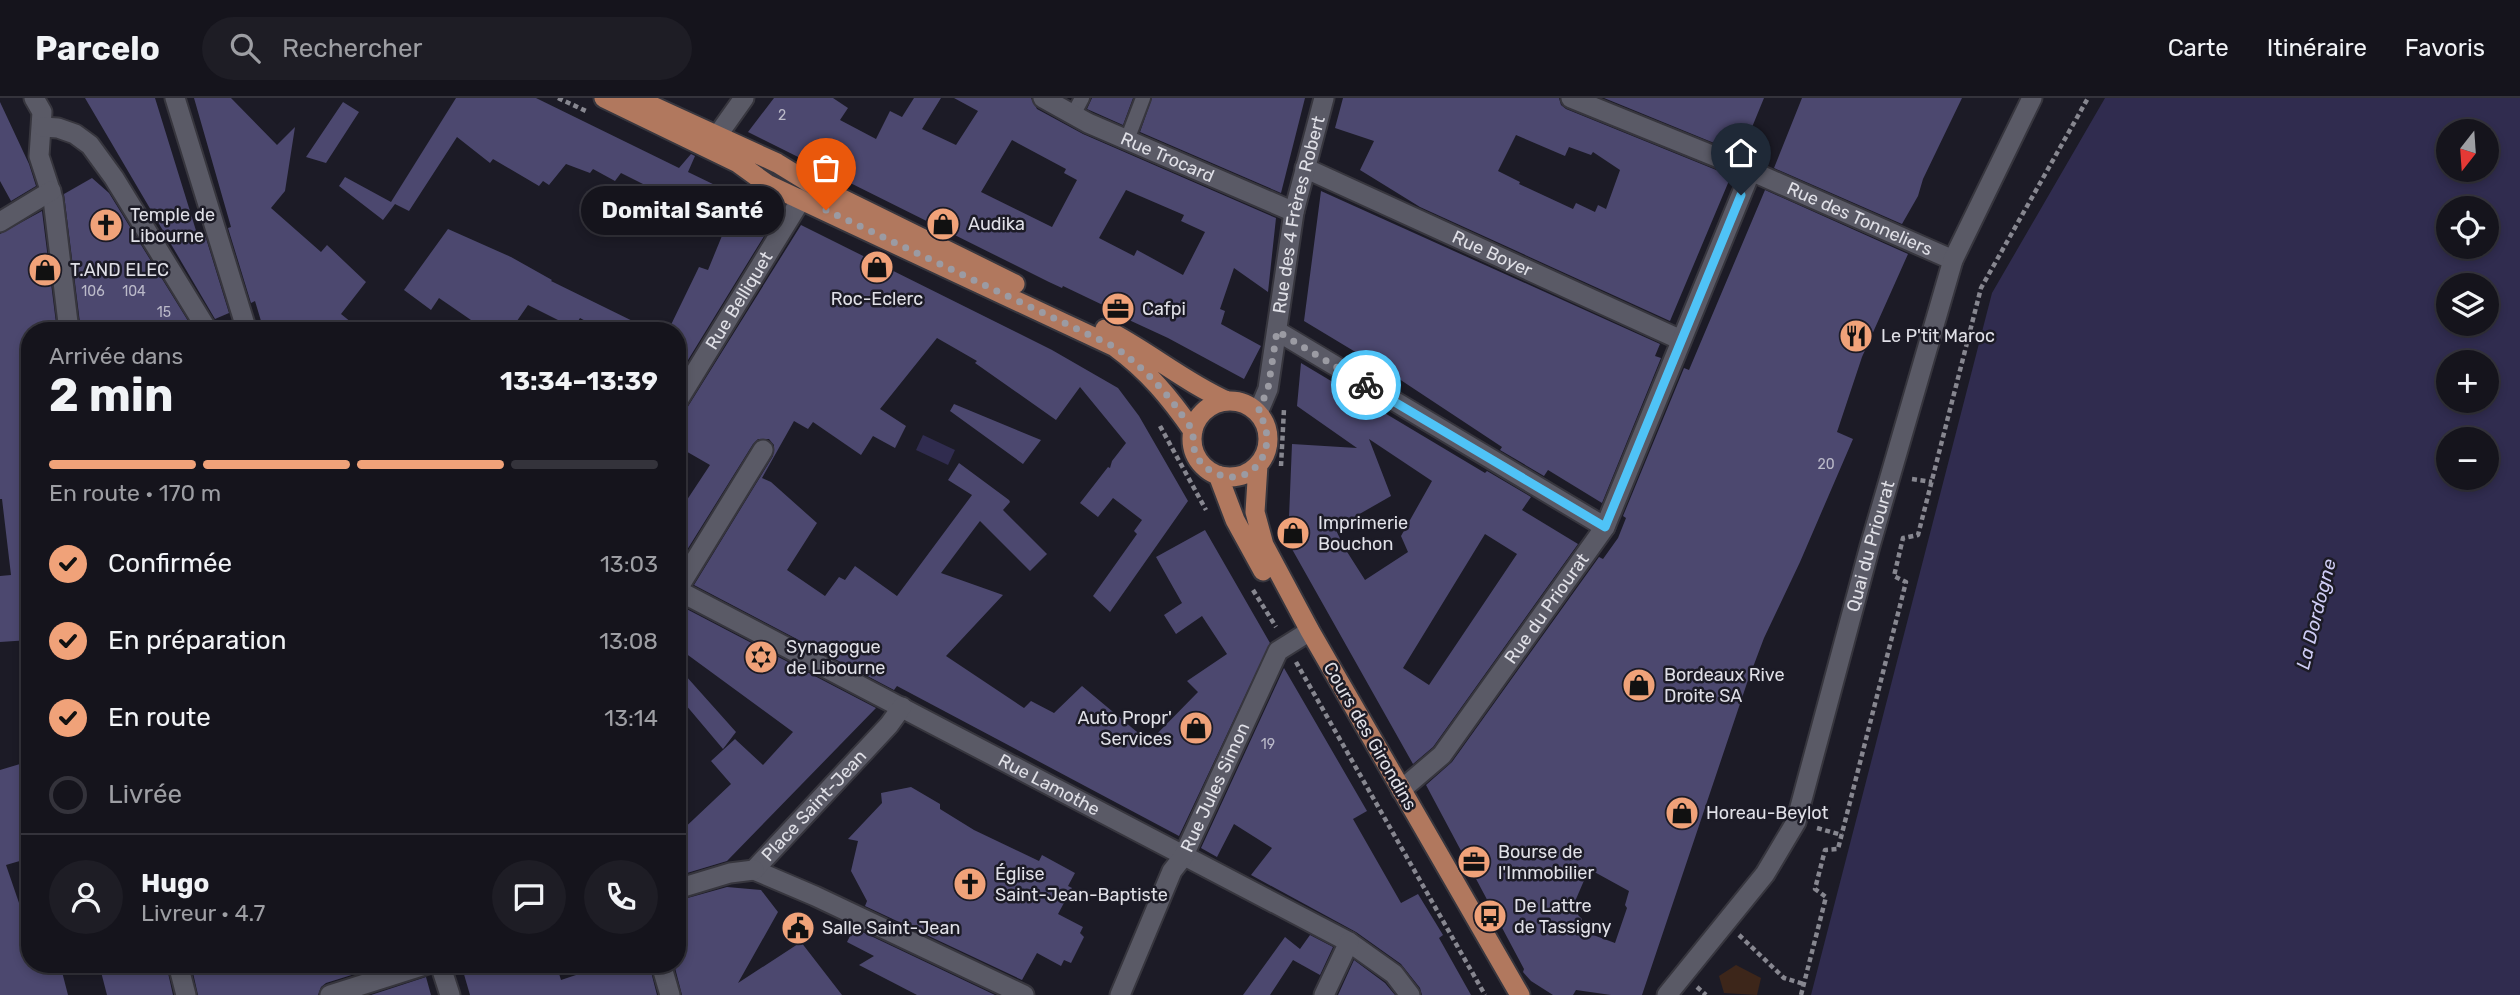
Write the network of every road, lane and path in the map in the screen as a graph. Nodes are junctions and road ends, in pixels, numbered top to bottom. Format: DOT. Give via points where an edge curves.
graph roads {
  1 [pos="34,98"];
  2 [pos="175,98"];
  3 [pos="558,98"];
  4 [pos="604,98"];
  5 [pos="635,98"];
  6 [pos="744,98"];
  7 [pos="1043,98"];
  8 [pos="1143,98"];
  9 [pos="1324,98"];
  10 [pos="1571,98"];
  11 [pos="2032,98"];
  12 [pos="2088,98"];
  13 [pos="1078,106"];
  14 [pos="592,114"];
  15 [pos="43,127"];
  16 [pos="717,136"];
  17 [pos="1127,140"];
  18 [pos="1305,168"];
  19 [pos="1751,171"];
  20 [pos="51,191"];
  21 [pos="802,198"];
  22 [pos="1294,212"];
  23 [pos="0,222"];
  24 [pos="1953,260"];
  25 [pos="68,322"];
  26 [pos="202,322"];
  27 [pos="242,322"];
  28 [pos="1277,331"];
  29 [pos="1681,340"];
  30 [pos="686,387"];
  31 [pos="1268,389"];
  32 [pos="1227,401"];
  33 [pos="1258,412"];
  34 [pos="1156,418"];
  35 [pos="1193,431"];
  36 [pos="763,450"];
  37 [pos="1258,465"];
  38 [pos="1280,472"];
  39 [pos="1218,475"];
  40 [pos="1235,520"];
  41 [pos="1605,527"];
  42 [pos="686,575"];
  43 [pos="1251,587"];
  44 [pos="686,595"];
  45 [pos="1299,638"];
  46 [pos="902,707"];
  47 [pos="1401,790"];
  48 [pos="1183,857"];
  49 [pos="754,870"];
  50 [pos="686,887"];
  51 [pos="1726,922"];
  52 [pos="1349,942"];
  53 [pos="180,973"];
  54 [pos="400,973"];
  55 [pos="443,973"];
  56 [pos="664,973"];
  57 [pos="1804,984"];
  58 [pos="186,995"];
  59 [pos="330,995"];
  60 [pos="450,995"];
  61 [pos="670,995"];
  62 [pos="1024,995"];
  63 [pos="1120,995"];
  64 [pos="1324,995"];
  65 [pos="1410,995"];
  66 [pos="1485,995"];
  67 [pos="1504,995"];
  68 [pos="1520,995"];
  69 [pos="1667,995"];
  70 [pos="1801,995"];
  1 -- 15 [label="street"];
  2 -- 27 [label="street"];
  3 -- 14 [label="path"];
  4 -- 21 [label="main road, Cours des Girondins"];
  5 -- 16 [label="main road"];
  6 -- 16 [label="street"];
  7 -- 13 [label="street, Rue Trocard"];
  8 -- 17 [label="lane"];
  9 -- 18 [label="street, Rue des 4 Frères Robert"];
  10 -- 19 [label="street, Rue des Tonneliers"];
  11 -- 24 [label="street, Quai du Priourat"];
  12 -- 57 [label="path" via="1981,288 1918,535 1903,538 1894,576 1906,582 1838,849 1825,850 1815,889 1826,897"];
  13 -- 17 [label="street, Rue Trocard"];
  15 -- 20 [label="street" via="39,156"];
  15 -- 26 [label="street" via="66,131 90,145"];
  16 -- 32 [label="main road" via="1133,343 1203,391"];
  17 -- 22 [label="street, Rue Trocard"];
  18 -- 22 [label="street, Rue des 4 Frères Robert"];
  18 -- 29 [label="street, Rue Boyer"];
  19 -- 24 [label="street, Rue des Tonneliers"];
  19 -- 29 [label="street, Rue du Priourat"];
  20 -- 23 [label="street"];
  20 -- 25 [label="street"];
  21 -- 30 [label="street, Rue Belliquet"];
  21 -- 35 [label="main road, Cours des Girondins" via="1115,347 1166,393"];
  22 -- 28 [label="street, Rue des 4 Frères Robert"];
  24 -- 51 [label="street, Quai du Priourat" via="1796,822 1765,874"];
  28 -- 31 [label="street, Rue des 4 Frères Robert"];
  28 -- 41 [label="street"];
  29 -- 41 [label="street, Rue du Priourat"];
  31 -- 33 [label="street, Rue des 4 Frères Robert"];
  31 -- 38 [label="path" via="1284,402"];
  32 -- 33 [label="main road"];
  32 -- 35 [label="main road" via="1205,411"];
  33 -- 37 [label="main road, Cours des Girondins" via="1268,439"];
  34 -- 40 [label="path" via="1217,529"];
  35 -- 39 [label="main road, Cours des Girondins" via="1195,453"];
  36 -- 42 [label="street"];
  37 -- 39 [label="main road" via="1240,475"];
  37 -- 45 [label="main road, Cours des Girondins" via="1255,512"];
  39 -- 40 [label="main road, Cours des Girondins"];
  40 -- 45 [label="main road, Cours des Girondins"];
  41 -- 47 [label="street, Rue du Priourat" via="1442,755"];
  43 -- 45 [label="path"];
  44 -- 46 [label="street, Rue Lamothe"];
  45 -- 47 [label="main road, Cours des Girondins"];
  45 -- 48 [label="street, Rue Jules Simon" via="1278,651"];
  45 -- 66 [label="path"];
  45 -- 67 [label="main road, Cours des Girondins"];
  46 -- 48 [label="street, Rue Lamothe"];
  46 -- 49 [label="street, Place Saint-Jean"];
  47 -- 68 [label="main road, Cours des Girondins"];
  48 -- 52 [label="street, Rue Lamothe"];
  48 -- 63 [label="street, Rue Jules Simon" via="1171,871"];
  49 -- 50 [label="street"];
  49 -- 62 [label="street, Place Saint-Jean"];
  51 -- 57 [label="path" via="1784,978"];
  51 -- 69 [label="street, Quai du Priourat"];
  52 -- 64 [label="street"];
  52 -- 65 [label="street, Rue Lamothe" via="1394,974"];
  53 -- 58 [label="street"];
  54 -- 59 [label="street"];
  55 -- 60 [label="street"];
  56 -- 61 [label="street"];
  57 -- 70 [label="path"];
}
